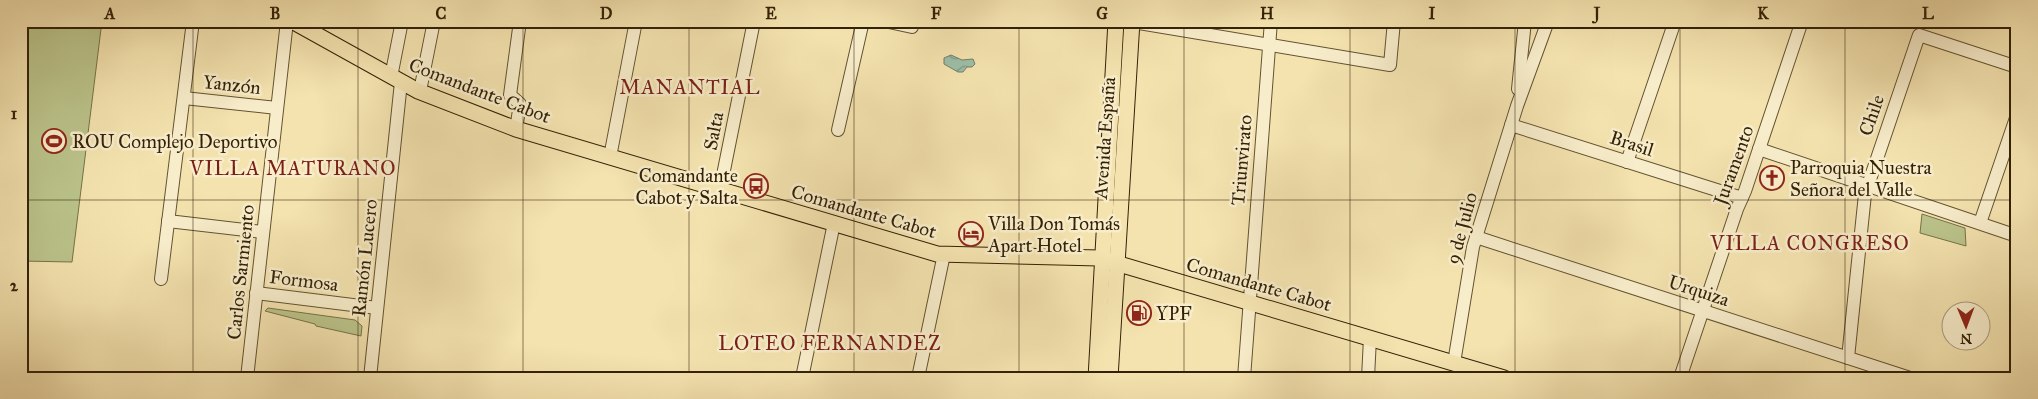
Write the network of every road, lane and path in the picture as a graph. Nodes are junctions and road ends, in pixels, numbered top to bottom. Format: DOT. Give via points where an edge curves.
graph roads {
  1 [pos="193,21"];
  2 [pos="286,21"];
  3 [pos="292,21"];
  4 [pos="402,21"];
  5 [pos="434,21"];
  6 [pos="520,21"];
  7 [pos="636,21"];
  8 [pos="754,21"];
  9 [pos="863,21"];
  10 [pos="884,21"];
  11 [pos="1116,21"];
  12 [pos="1271,21"];
  13 [pos="1394,21"];
  14 [pos="1525,21"];
  15 [pos="1548,21"];
  16 [pos="1675,21"];
  17 [pos="1802,21"];
  18 [pos="1130,22"];
  19 [pos="316,27"];
  20 [pos="912,27"];
  21 [pos="1270,45"];
  22 [pos="2017,67"];
  23 [pos="396,79"];
  24 [pos="420,91"];
  25 [pos="184,98"];
  26 [pos="1517,106"];
  27 [pos="277,108"];
  28 [pos="2017,115"];
  29 [pos="1511,125"];
  30 [pos="516,129"];
  31 [pos="838,130"];
  32 [pos="1759,149"];
  33 [pos="610,157"];
  34 [pos="1627,162"];
  35 [pos="1867,186"];
  36 [pos="720,190"];
  37 [pos="1742,198"];
  38 [pos="168,220"];
  39 [pos="1980,223"];
  40 [pos="834,224"];
  41 [pos="263,232"];
  42 [pos="2017,236"];
  43 [pos="1476,237"];
  44 [pos="944,254"];
  45 [pos="1110,261"];
  46 [pos="161,279"];
  47 [pos="256,294"];
  48 [pos="1249,302"];
  49 [pos="377,308"];
  50 [pos="1702,311"];
  51 [pos="1370,338"];
  52 [pos="1848,358"];
  53 [pos="1454,363"];
  54 [pos="1489,375"];
  55 [pos="247,378"];
  56 [pos="370,378"];
  57 [pos="802,378"];
  58 [pos="918,378"];
  59 [pos="1096,378"];
  60 [pos="1110,378"];
  61 [pos="1244,378"];
  62 [pos="1368,378"];
  63 [pos="1504,378"];
  64 [pos="1680,378"];
  65 [pos="1910,378"];
  1 -- 25 [label="street"];
  2 -- 27 [label="street, Carlos Sarmiento"];
  3 -- 19 [label="main road, Comandante Cabot"];
  4 -- 23 [label="street, Ramón Lucero"];
  5 -- 24 [label="street"];
  6 -- 30 [label="street" via="510,96 520,104"];
  7 -- 33 [label="street"];
  8 -- 36 [label="street, Salta"];
  9 -- 31 [label="street"];
  10 -- 20 [label="street"];
  11 -- 45 [label="main road, Avenida España"];
  12 -- 21 [label="street, Triunvirato"];
  13 -- 21 [label="street" via="1390,65"];
  14 -- 26 [label="street, 9 de Julio"];
  15 -- 26 [label="street, 9 de Julio"];
  16 -- 34 [label="street"];
  17 -- 32 [label="street, Juramento"];
  18 -- 21 [label="street"];
  18 -- 45 [label="main road, Avenida España"];
  19 -- 23 [label="main road, Comandante Cabot"];
  21 -- 48 [label="street, Triunvirato"];
  22 -- 35 [label="street, Chile" via="1919,35"];
  23 -- 24 [label="main road, Comandante Cabot"];
  23 -- 49 [label="street, Ramón Lucero"];
  24 -- 30 [label="main road, Comandante Cabot"];
  25 -- 27 [label="street, Yanzón"];
  25 -- 38 [label="street"];
  26 -- 29 [label="street, 9 de Julio"];
  27 -- 41 [label="street, Carlos Sarmiento"];
  28 -- 39 [label="street"];
  29 -- 34 [label="street, Brasil"];
  29 -- 43 [label="street, 9 de Julio"];
  30 -- 33 [label="main road, Comandante Cabot"];
  32 -- 35 [label="street"];
  32 -- 37 [label="street, Juramento"];
  33 -- 36 [label="main road, Comandante Cabot"];
  34 -- 37 [label="street, Brasil"];
  35 -- 39 [label="street"];
  35 -- 52 [label="street, Chile"];
  36 -- 40 [label="main road, Comandante Cabot"];
  37 -- 50 [label="street, Juramento"];
  38 -- 41 [label="street"];
  38 -- 46 [label="street"];
  39 -- 42 [label="street"];
  40 -- 44 [label="main road, Comandante Cabot"];
  40 -- 57 [label="street"];
  41 -- 47 [label="street, Carlos Sarmiento"];
  43 -- 50 [label="street, Urquiza"];
  43 -- 53 [label="street, 9 de Julio"];
  44 -- 45 [label="main road, Comandante Cabot"];
  44 -- 58 [label="street"];
  45 -- 48 [label="main road, Comandante Cabot"];
  45 -- 59 [label="main road, Avenida España"];
  45 -- 60 [label="main road, Avenida España"];
  47 -- 49 [label="street, Formosa"];
  47 -- 55 [label="street, Carlos Sarmiento"];
  48 -- 51 [label="main road, Comandante Cabot"];
  48 -- 61 [label="street, Triunvirato"];
  49 -- 56 [label="street, Ramón Lucero"];
  50 -- 52 [label="street, Urquiza"];
  50 -- 64 [label="street, Juramento"];
  51 -- 53 [label="main road, Comandante Cabot"];
  51 -- 62 [label="street"];
  52 -- 65 [label="street, Urquiza"];
  53 -- 54 [label="main road, Comandante Cabot"];
  54 -- 63 [label="main road, Comandante Cabot"];
}
